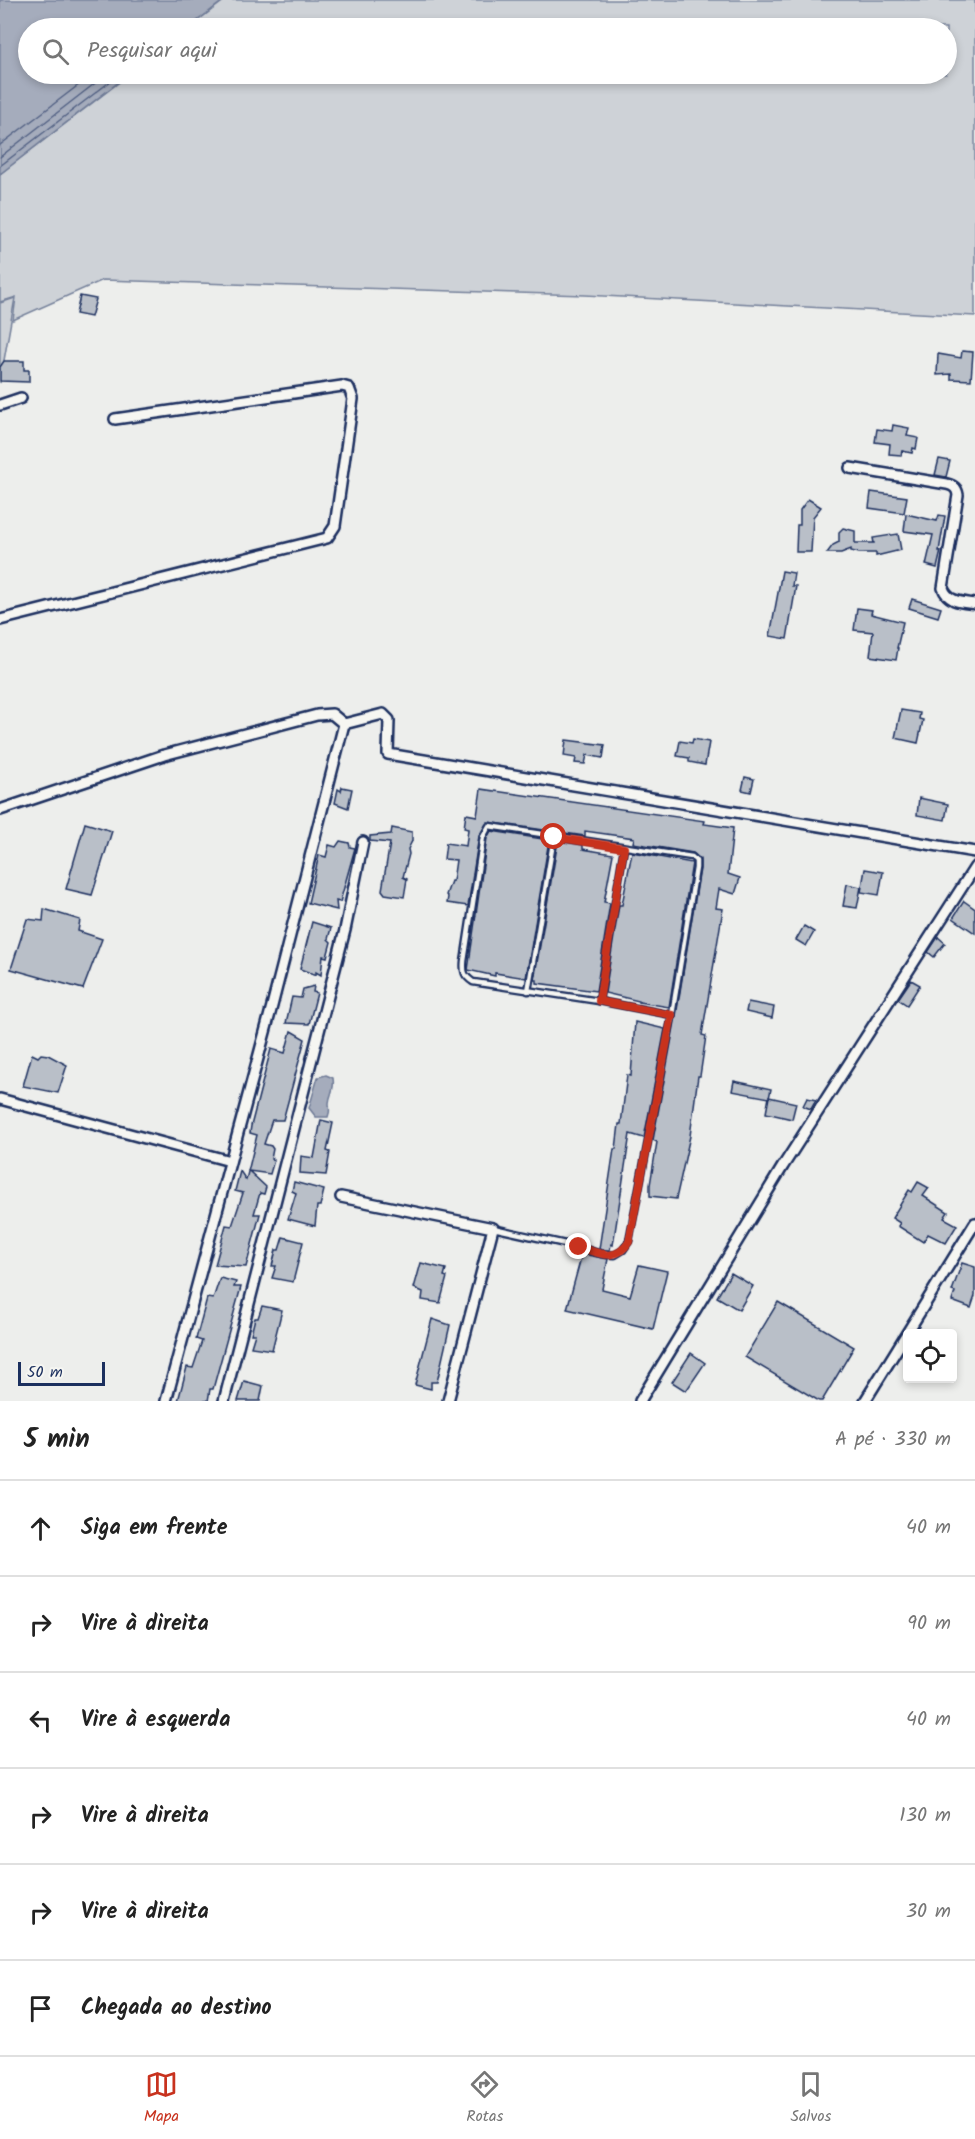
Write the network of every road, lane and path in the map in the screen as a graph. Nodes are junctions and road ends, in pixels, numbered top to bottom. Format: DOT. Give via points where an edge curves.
graph roads {
  1 [pos="21,398"];
  2 [pos="0,405"];
  3 [pos="115,418"];
  4 [pos="850,468"];
  5 [pos="975,604"];
  6 [pos="0,620"];
  7 [pos="344,724"];
  8 [pos="0,810"];
  9 [pos="554,837"];
  10 [pos="363,842"];
  11 [pos="624,848"];
  12 [pos="975,852"];
  13 [pos="975,867"];
  14 [pos="528,991"];
  15 [pos="599,1001"];
  16 [pos="672,1015"];
  17 [pos="0,1099"];
  18 [pos="230,1161"];
  19 [pos="341,1197"];
  20 [pos="975,1223"];
  21 [pos="493,1228"];
  22 [pos="166,1401"];
  23 [pos="224,1401"];
  24 [pos="448,1401"];
  25 [pos="640,1401"];
  26 [pos="865,1401"];
  1 -- 2 [label="street"];
  3 -- 6 [label="street" via="348,388 353,399 335,526 327,538"];
  4 -- 5 [label="street" via="947,484 957,490 943,588 952,600"];
  7 -- 8 [label="street" via="332,714 306,718 164,754"];
  7 -- 12 [label="street" via="383,714 389,720 388,754"];
  7 -- 18 [label="street"];
  9 -- 11 [label="lane"];
  9 -- 14 [label="lane"];
  9 -- 14 [label="lane" via="489,826 483,837 465,977 473,982"];
  10 -- 23 [label="street" via="345,930"];
  11 -- 15 [label="lane"];
  11 -- 16 [label="lane" via="683,854 696,861"];
  13 -- 25 [label="street" via="783,1166"];
  14 -- 15 [label="lane"];
  15 -- 16 [label="lane"];
  16 -- 21 [label="lane" via="629,1242 623,1250 615,1255 601,1254"];
  17 -- 18 [label="street"];
  18 -- 22 [label="street"];
  19 -- 21 [label="street"];
  20 -- 26 [label="street"];
  21 -- 24 [label="street"];
}
